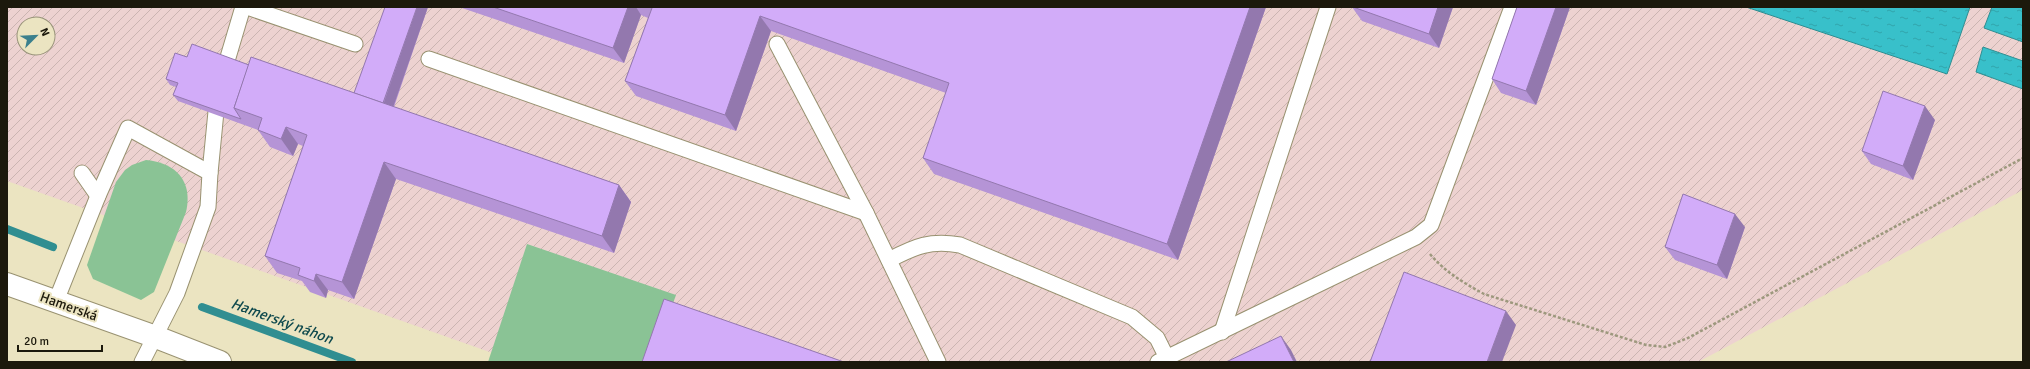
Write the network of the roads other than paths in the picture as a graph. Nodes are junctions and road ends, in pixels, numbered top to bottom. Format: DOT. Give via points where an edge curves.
graph roads {
  1 [pos="243,7"];
  2 [pos="247,7"];
  3 [pos="1328,7"];
  4 [pos="1512,7"];
  5 [pos="355,44"];
  6 [pos="777,44"];
  7 [pos="429,59"];
  8 [pos="82,173"];
  9 [pos="210,173"];
  10 [pos="98,196"];
  11 [pos="866,213"];
  12 [pos="889,260"];
  13 [pos="7,284"];
  14 [pos="56,301"];
  15 [pos="1222,332"];
  16 [pos="156,337"];
  17 [pos="1163,360"];
  18 [pos="142,362"];
  19 [pos="220,362"];
  20 [pos="938,362"];
  1 -- 9 [label="lane" via="218,91"];
  2 -- 5 [label="lane"];
  3 -- 15 [label="lane"];
  4 -- 15 [label="lane" via="1431,225 1416,237"];
  6 -- 11 [label="lane"];
  7 -- 11 [label="lane"];
  8 -- 10 [label="lane"];
  9 -- 10 [label="lane" via="122,126"];
  9 -- 16 [label="lane" via="208,207 177,293"];
  10 -- 14 [label="lane"];
  11 -- 12 [label="lane"];
  12 -- 17 [label="lane" via="916,246 943,242 960,245 1132,316 1157,338"];
  12 -- 20 [label="lane"];
  13 -- 14 [label="street, Hamerská"];
  14 -- 16 [label="street, Hamerská"];
  15 -- 17 [label="lane"];
  16 -- 18 [label="lane"];
  16 -- 19 [label="street, Hamerská"];
}
